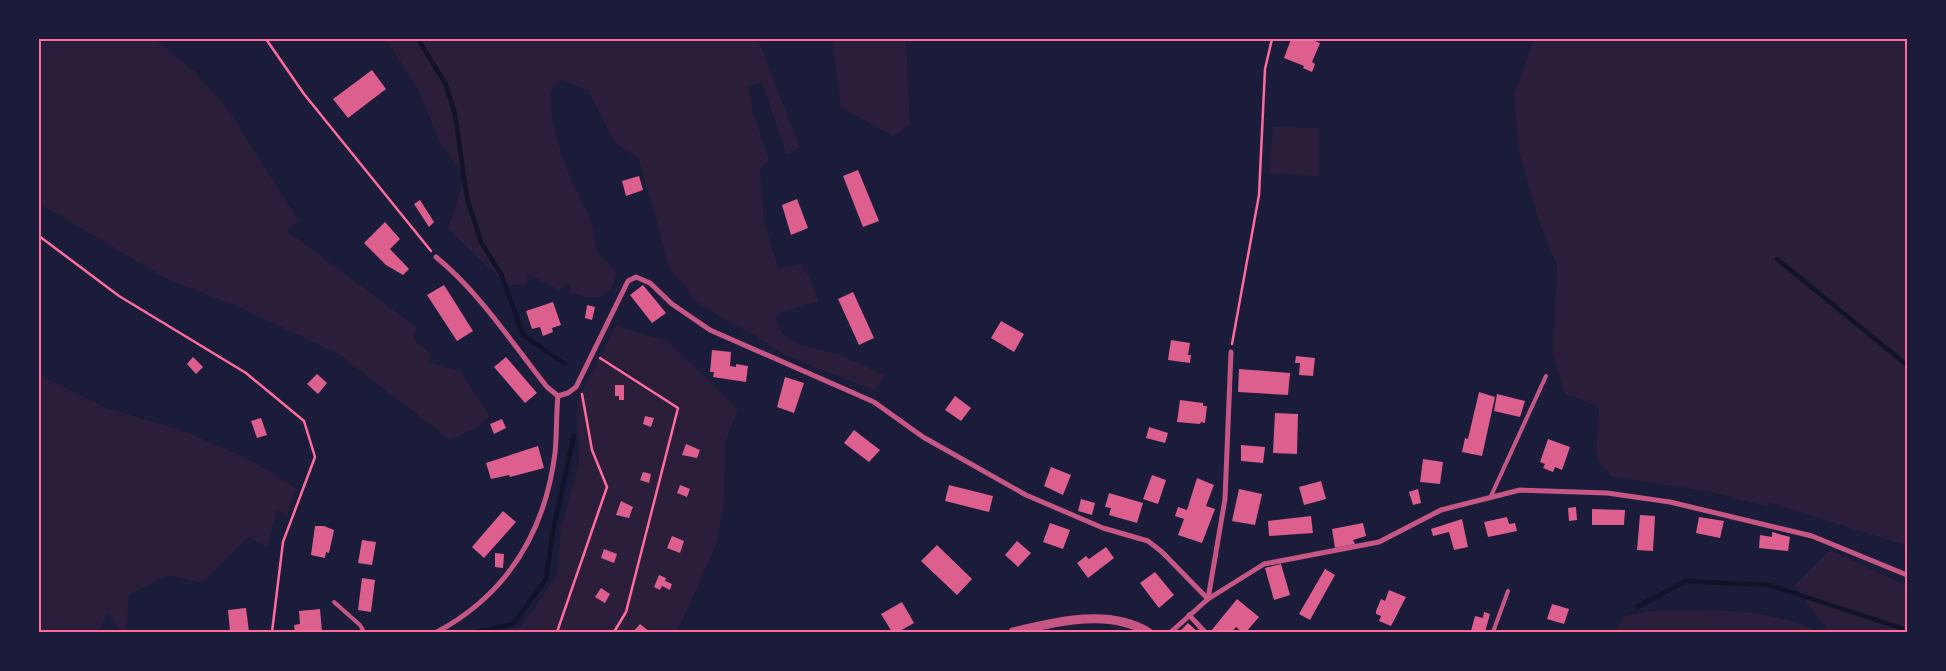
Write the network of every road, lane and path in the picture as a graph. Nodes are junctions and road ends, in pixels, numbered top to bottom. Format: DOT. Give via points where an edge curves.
graph roads {
  1 [pos="266,39"];
  2 [pos="1272,39"];
  3 [pos="39,236"];
  4 [pos="436,257"];
  5 [pos="1231,352"];
  6 [pos="593,353"];
  7 [pos="1546,376"];
  8 [pos="579,381"];
  9 [pos="558,396"];
  10 [pos="1491,496"];
  11 [pos="1907,575"];
  12 [pos="1508,591"];
  13 [pos="1208,599"];
  14 [pos="334,602"];
  15 [pos="1190,615"];
  16 [pos="272,632"];
  17 [pos="364,632"];
  18 [pos="437,632"];
  19 [pos="557,632"];
  20 [pos="614,632"];
  21 [pos="1013,632"];
  22 [pos="1148,632"];
  23 [pos="1171,632"];
  24 [pos="1205,632"];
  25 [pos="1493,632"];
  1 -- 4 [label="path" via="304,94"];
  2 -- 5 [label="path" via="1265,69 1259,195"];
  3 -- 16 [label="path" via="119,296 246,373 304,421 315,457 283,542"];
  4 -- 9 [label="street" via="460,277 546,387"];
  5 -- 13 [label="street" via="1225,499"];
  6 -- 8 [label="street"];
  6 -- 13 [label="street" via="628,281 636,277 650,283 672,304 710,330 874,402 923,437 1026,495 1103,528 1148,541"];
  6 -- 20 [label="path" via="678,408 626,612"];
  7 -- 10 [label="lane"];
  8 -- 9 [label="street" via="568,393"];
  8 -- 19 [label="path" via="592,450 607,487"];
  9 -- 18 [label="street" via="555,452 547,491 524,551 493,590"];
  10 -- 11 [label="street" via="1520,490 1607,493 1670,502 1812,536"];
  10 -- 13 [label="street" via="1441,510 1379,542 1264,564"];
  12 -- 25 [label="lane"];
  13 -- 15 [label="street"];
  14 -- 17 [label="lane" via="360,624"];
  15 -- 23 [label="street"];
  15 -- 24 [label="street"];
  21 -- 22 [label="street" via="1093,619 1120,622"];
}
